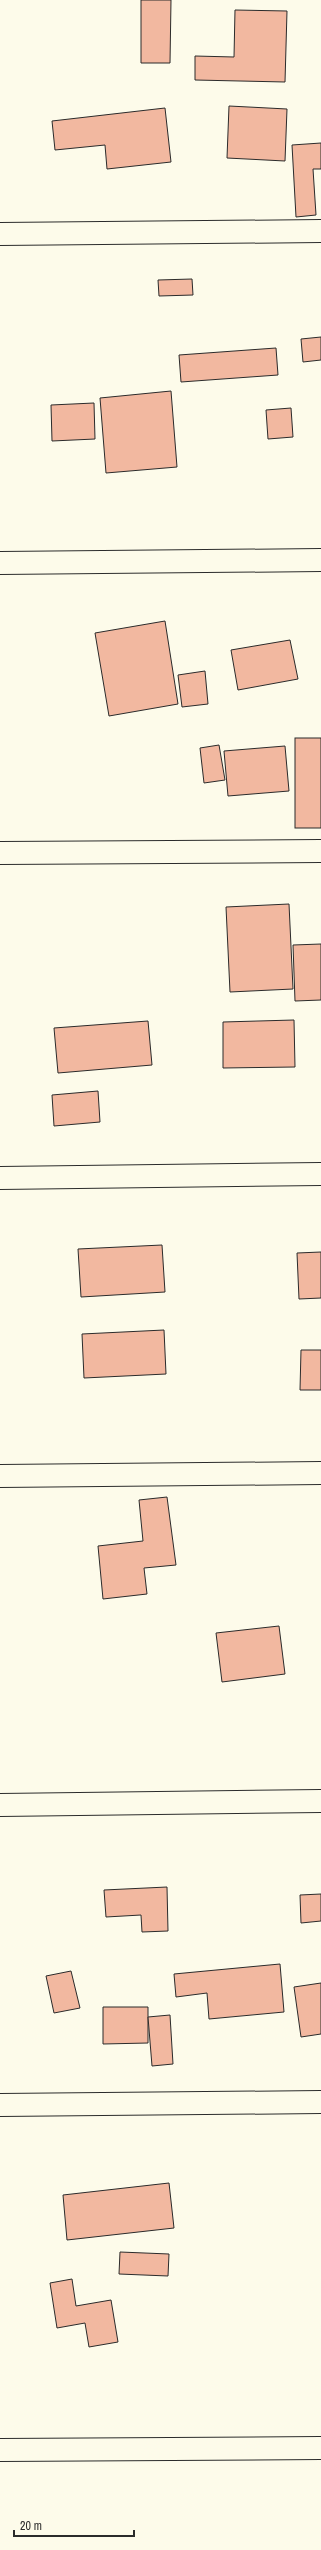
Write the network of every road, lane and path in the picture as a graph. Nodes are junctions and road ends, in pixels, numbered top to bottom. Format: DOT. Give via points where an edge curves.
graph roads {
  1 [pos="321,231"];
  2 [pos="0,234"];
  3 [pos="321,560"];
  4 [pos="0,563"];
  5 [pos="321,851"];
  6 [pos="0,853"];
  7 [pos="321,1174"];
  8 [pos="0,1178"];
  9 [pos="321,1473"];
  10 [pos="0,1476"];
  11 [pos="321,1801"];
  12 [pos="0,1805"];
  13 [pos="321,2102"];
  14 [pos="0,2106"];
  15 [pos="321,2448"];
  16 [pos="0,2450"];
  1 -- 2 [label="street"];
  3 -- 4 [label="street"];
  5 -- 6 [label="street"];
  7 -- 8 [label="street"];
  9 -- 10 [label="street"];
  11 -- 12 [label="street"];
  13 -- 14 [label="street"];
  15 -- 16 [label="street"];
}
